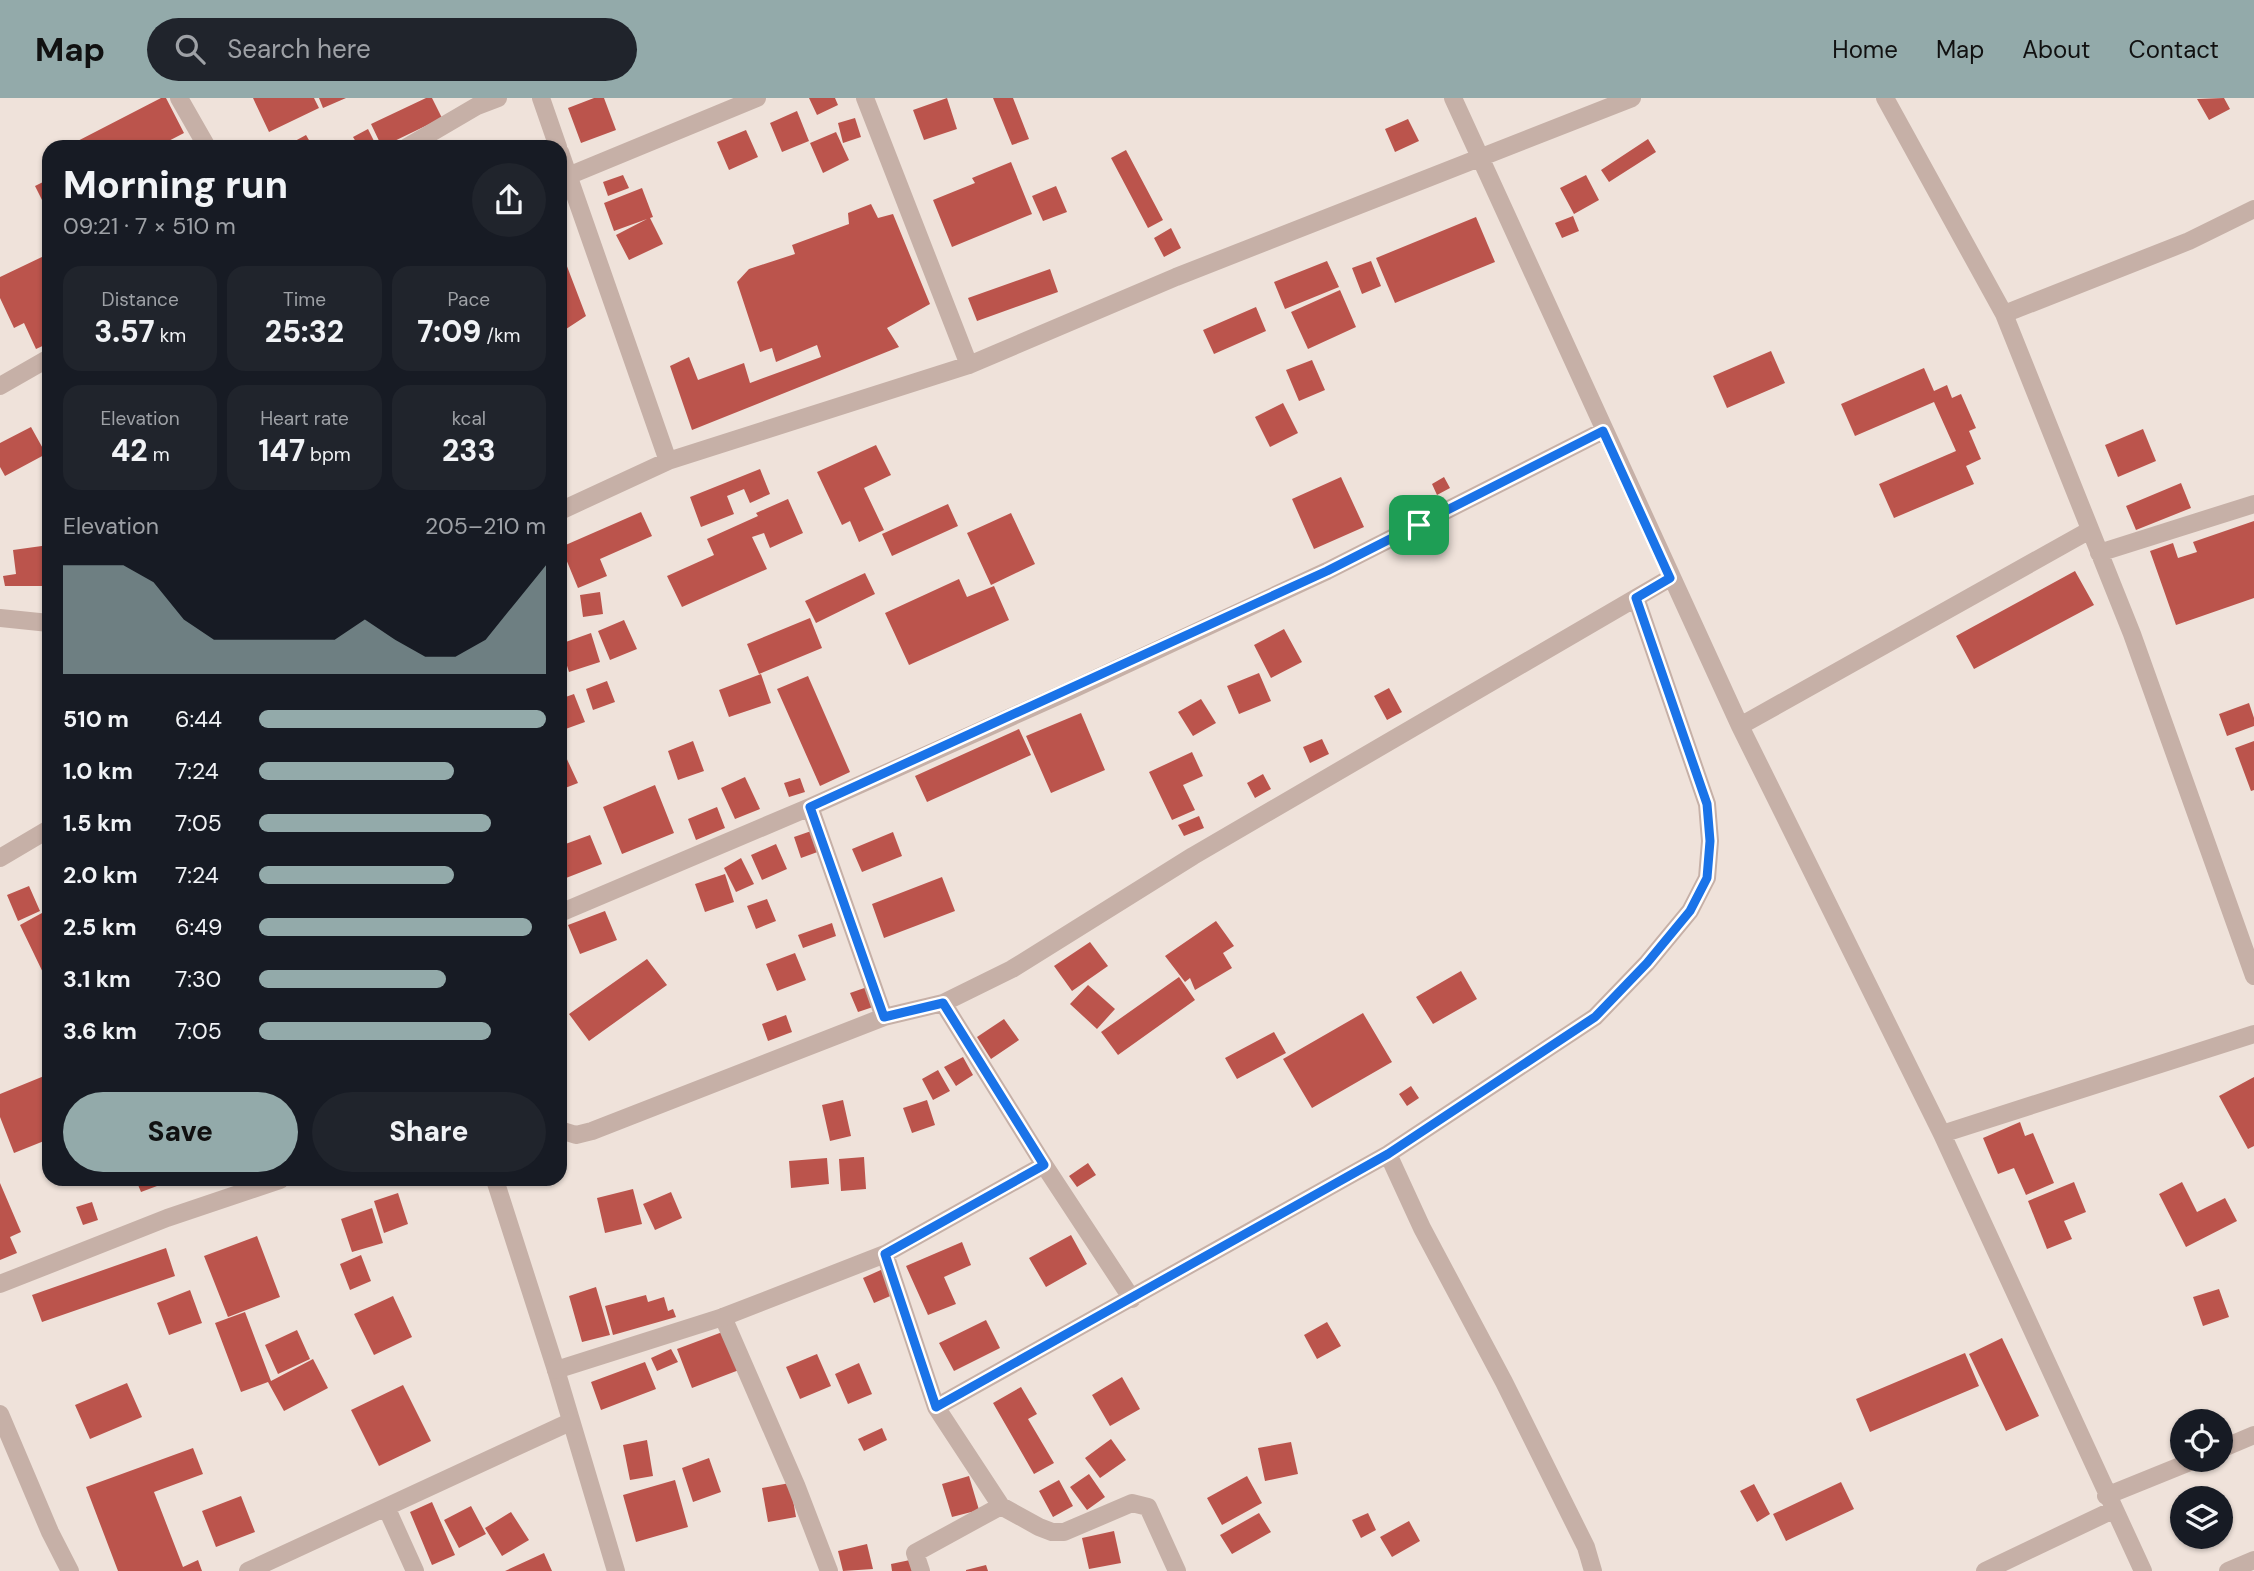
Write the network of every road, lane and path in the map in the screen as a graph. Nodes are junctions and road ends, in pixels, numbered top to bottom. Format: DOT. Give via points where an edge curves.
graph roads {
  1 [pos="179,98"];
  2 [pos="498,98"];
  3 [pos="541,98"];
  4 [pos="757,98"];
  5 [pos="1452,98"];
  6 [pos="1632,98"];
  7 [pos="1885,98"];
  8 [pos="871,100"];
  9 [pos="203,140"];
  10 [pos="419,140"];
  11 [pos="556,140"];
  12 [pos="1478,157"];
  13 [pos="567,173"];
  14 [pos="568,176"];
  15 [pos="2254,209"];
  16 [pos="2004,314"];
  17 [pos="42,362"];
  18 [pos="969,365"];
  19 [pos="0,386"];
  20 [pos="1603,431"];
  21 [pos="668,461"];
  22 [pos="2254,503"];
  23 [pos="567,508"];
  24 [pos="2090,530"];
  25 [pos="2099,553"];
  26 [pos="1670,578"];
  27 [pos="1636,598"];
  28 [pos="0,618"];
  29 [pos="42,622"];
  30 [pos="1740,726"];
  31 [pos="810,807"];
  32 [pos="42,833"];
  33 [pos="0,858"];
  34 [pos="567,910"];
  35 [pos="2254,976"];
  36 [pos="943,1003"];
  37 [pos="884,1017"];
  38 [pos="2254,1034"];
  39 [pos="567,1132"];
  40 [pos="1942,1134"];
  41 [pos="1388,1154"];
  42 [pos="1044,1165"];
  43 [pos="262,1186"];
  44 [pos="497,1186"];
  45 [pos="885,1254"];
  46 [pos="0,1284"];
  47 [pos="1132,1299"];
  48 [pos="723,1317"];
  49 [pos="556,1370"];
  50 [pos="936,1407"];
  51 [pos="0,1414"];
  52 [pos="570,1422"];
  53 [pos="2254,1435"];
  54 [pos="2233,1444"];
  55 [pos="2171,1472"];
  56 [pos="2110,1503"];
  57 [pos="1001,1506"];
  58 [pos="387,1508"];
  59 [pos="2254,1560"];
  60 [pos="70,1571"];
  61 [pos="248,1571"];
  62 [pos="415,1571"];
  63 [pos="616,1571"];
  64 [pos="829,1571"];
  65 [pos="921,1571"];
  66 [pos="1177,1571"];
  67 [pos="1593,1571"];
  68 [pos="1985,1571"];
  69 [pos="2143,1571"];
  70 [pos="2228,1571"];
  1 -- 9 [label="street"];
  2 -- 10 [label="street"];
  3 -- 11 [label="street"];
  4 -- 14 [label="street"];
  5 -- 12 [label="street"];
  6 -- 12 [label="street"];
  7 -- 16 [label="street"];
  8 -- 18 [label="street"];
  12 -- 18 [label="street" via="1176,276"];
  12 -- 20 [label="street"];
  13 -- 14 [label="street"];
  14 -- 21 [label="street"];
  15 -- 16 [label="street" via="2189,241"];
  16 -- 24 [label="street"];
  17 -- 19 [label="street"];
  18 -- 21 [label="street"];
  20 -- 26 [label="street"];
  20 -- 31 [label="street" via="1327,571"];
  21 -- 23 [label="street"];
  22 -- 25 [label="street"];
  24 -- 25 [label="street"];
  24 -- 30 [label="street"];
  25 -- 35 [label="street" via="2133,634"];
  26 -- 27 [label="street"];
  26 -- 30 [label="street"];
  27 -- 36 [label="street" via="1193,856 1012,969"];
  27 -- 41 [label="street" via="1707,804 1707,878 1690,911 1595,1017"];
  28 -- 29 [label="street"];
  30 -- 40 [label="street"];
  31 -- 34 [label="street"];
  31 -- 37 [label="street"];
  32 -- 33 [label="street"];
  36 -- 37 [label="street"];
  36 -- 42 [label="street"];
  37 -- 39 [label="street" via="592,1131"];
  38 -- 40 [label="street"];
  40 -- 56 [label="street"];
  41 -- 47 [label="street"];
  41 -- 67 [label="street" via="1586,1547"];
  42 -- 45 [label="street"];
  42 -- 47 [label="street"];
  43 -- 46 [label="street"];
  44 -- 49 [label="street"];
  45 -- 48 [label="street"];
  45 -- 50 [label="street"];
  47 -- 50 [label="street"];
  48 -- 49 [label="street"];
  48 -- 64 [label="street"];
  49 -- 52 [label="street"];
  50 -- 57 [label="street"];
  51 -- 60 [label="street"];
  52 -- 58 [label="street"];
  52 -- 63 [label="street"];
  53 -- 54 [label="street"];
  55 -- 56 [label="street"];
  56 -- 68 [label="street"];
  56 -- 69 [label="street"];
  57 -- 65 [label="street" via="915,1553"];
  57 -- 66 [label="street" via="1052,1532 1064,1532 1132,1503 1148,1507"];
  58 -- 61 [label="street"];
  58 -- 62 [label="street"];
  59 -- 70 [label="street"];
}
